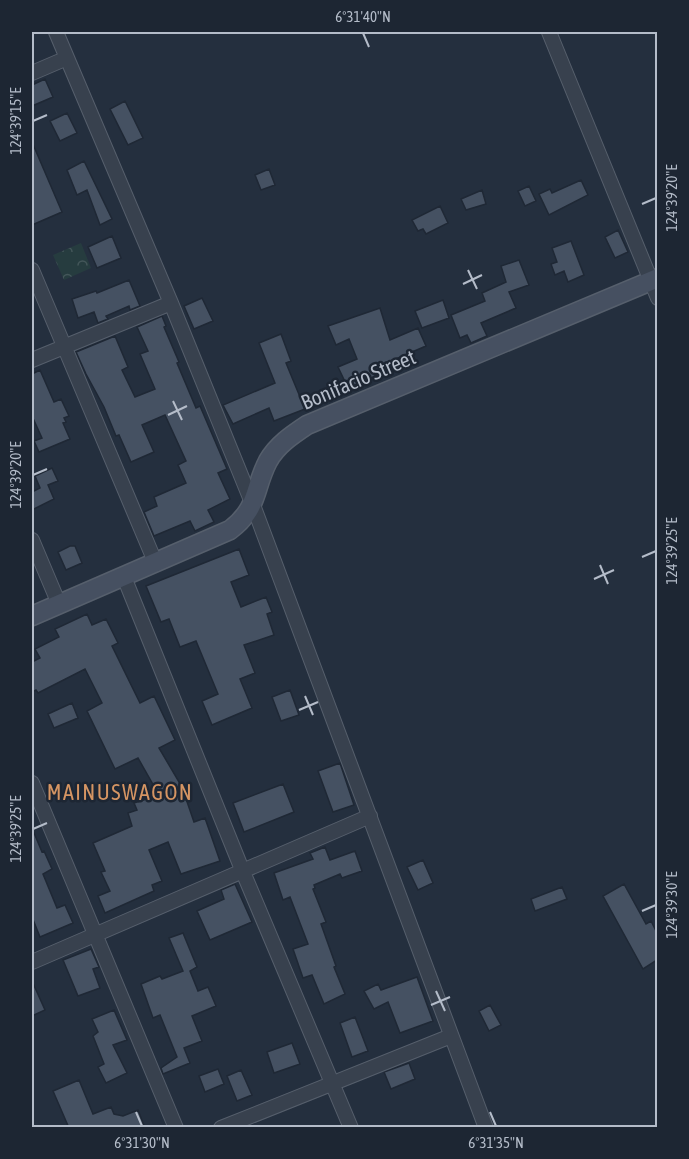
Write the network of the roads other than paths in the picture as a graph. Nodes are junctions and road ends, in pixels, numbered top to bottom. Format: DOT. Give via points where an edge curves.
graph roads {
  1 [pos="56,32"];
  2 [pos="549,32"];
  3 [pos="67,58"];
  4 [pos="32,73"];
  5 [pos="32,270"];
  6 [pos="655,286"];
  7 [pos="171,303"];
  8 [pos="64,346"];
  9 [pos="32,360"];
  10 [pos="253,505"];
  11 [pos="32,540"];
  12 [pos="156,564"];
  13 [pos="124,577"];
  14 [pos="59,603"];
  15 [pos="32,616"];
  16 [pos="33,791"];
  17 [pos="370,816"];
  18 [pos="243,872"];
  19 [pos="95,935"];
  20 [pos="32,962"];
  21 [pos="451,1036"];
  22 [pos="333,1083"];
  23 [pos="176,1128"];
  24 [pos="221,1128"];
  25 [pos="351,1128"];
  26 [pos="486,1128"];
  1 -- 3 [label="street"];
  2 -- 6 [label="street"];
  3 -- 4 [label="street"];
  3 -- 7 [label="street"];
  5 -- 8 [label="street"];
  6 -- 10 [label="street, Bonifacio Street" via="307,425 284,441 268,460"];
  7 -- 8 [label="street"];
  7 -- 10 [label="street"];
  8 -- 9 [label="street"];
  8 -- 12 [label="street"];
  10 -- 12 [label="street, Bonifacio Street" via="230,530"];
  10 -- 17 [label="street"];
  11 -- 14 [label="street"];
  12 -- 13 [label="street, Bonifacio Street"];
  13 -- 14 [label="street, Bonifacio Street"];
  13 -- 18 [label="street"];
  14 -- 15 [label="street, Bonifacio Street"];
  16 -- 19 [label="street"];
  17 -- 18 [label="street"];
  17 -- 21 [label="street"];
  18 -- 19 [label="street"];
  18 -- 22 [label="street"];
  19 -- 20 [label="street"];
  19 -- 23 [label="street"];
  21 -- 22 [label="street"];
  21 -- 26 [label="street"];
  22 -- 24 [label="street"];
  22 -- 25 [label="street"];
}
